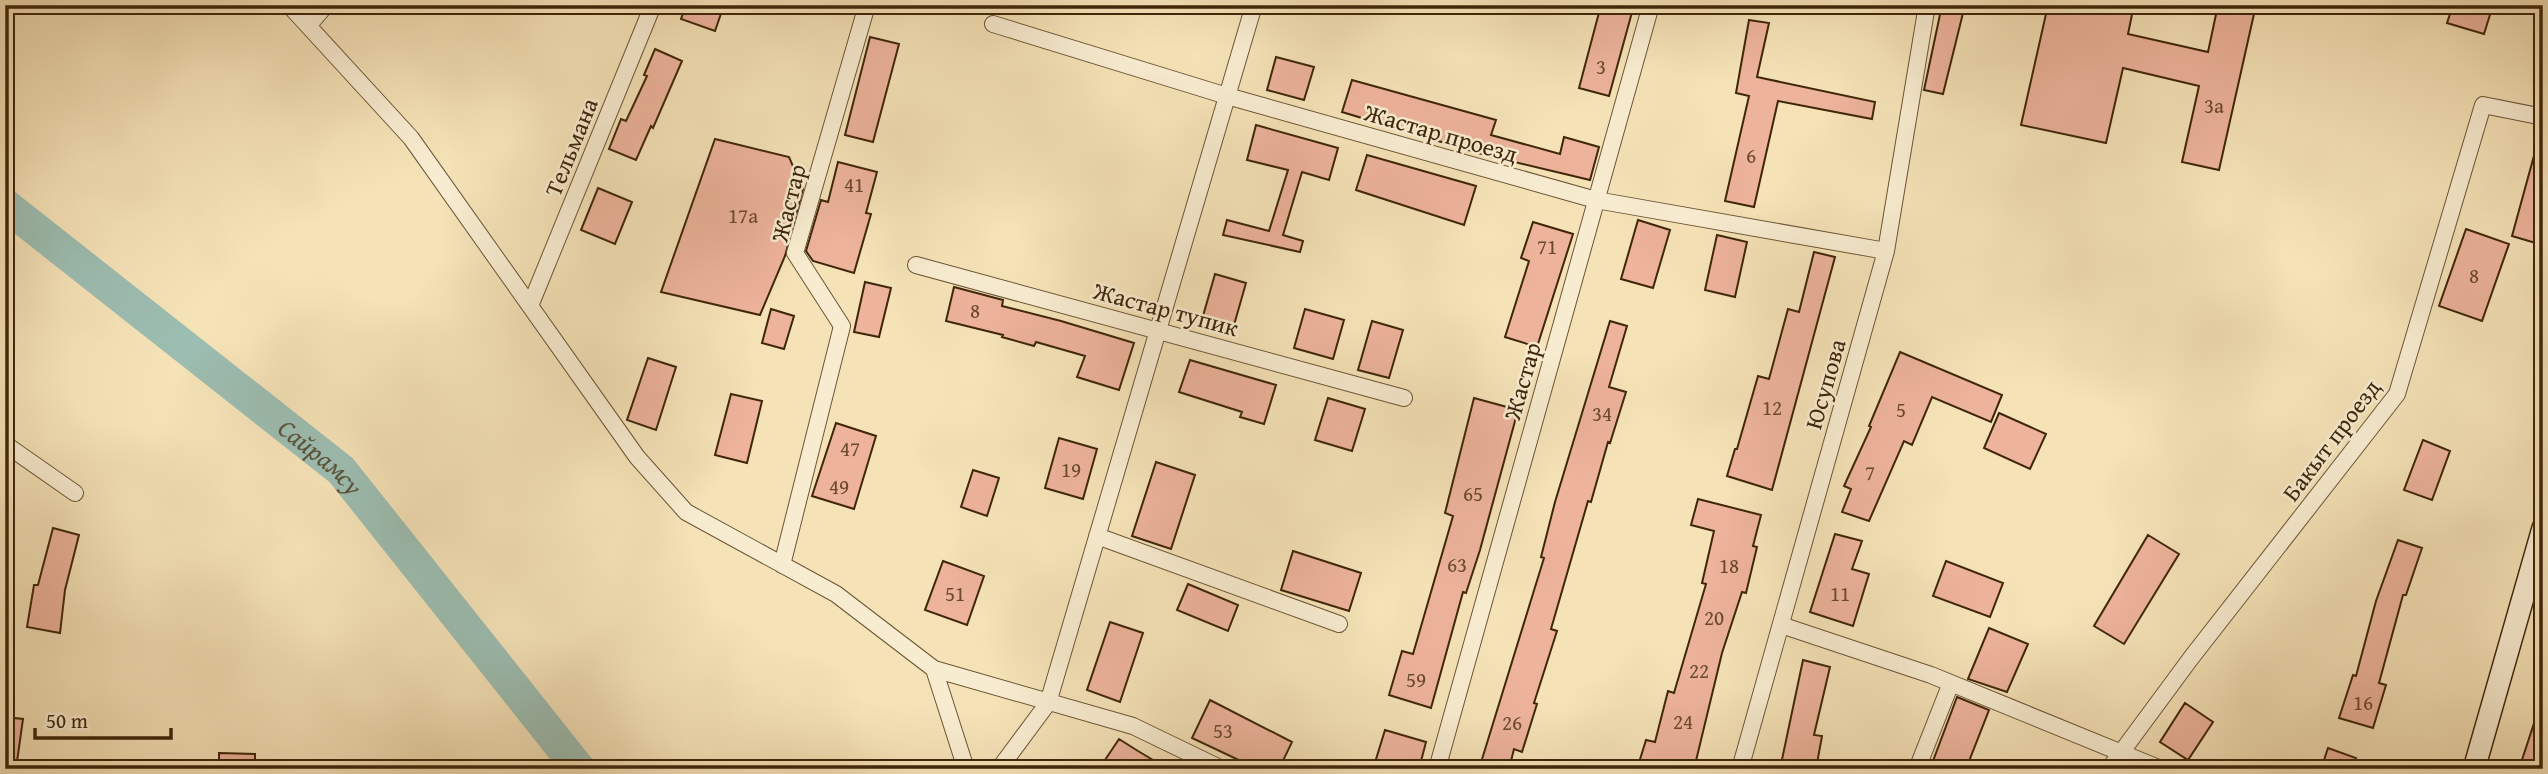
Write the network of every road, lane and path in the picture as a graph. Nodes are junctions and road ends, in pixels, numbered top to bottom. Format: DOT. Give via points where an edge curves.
graph roads {
  1 [pos="289,5"];
  2 [pos="326,5"];
  3 [pos="653,5"];
  4 [pos="867,5"];
  5 [pos="1254,5"];
  6 [pos="1651,5"];
  7 [pos="1927,5"];
  8 [pos="993,24"];
  9 [pos="308,26"];
  10 [pos="1227,96"];
  11 [pos="2543,117"];
  12 [pos="1596,200"];
  13 [pos="1886,251"];
  14 [pos="916,265"];
  15 [pos="530,306"];
  16 [pos="1158,330"];
  17 [pos="1404,398"];
  18 [pos="5,444"];
  19 [pos="75,493"];
  20 [pos="2543,528"];
  21 [pos="1097,536"];
  22 [pos="782,565"];
  23 [pos="1339,624"];
  24 [pos="1780,625"];
  25 [pos="934,669"];
  26 [pos="1951,683"];
  27 [pos="1048,703"];
  28 [pos="2121,753"];
  29 [pos="966,769"];
  30 [pos="999,769"];
  31 [pos="1222,769"];
  32 [pos="1437,769"];
  33 [pos="1740,769"];
  34 [pos="1917,769"];
  35 [pos="2109,769"];
  36 [pos="2161,769"];
  37 [pos="2474,769"];
  1 -- 9 [label="street"];
  2 -- 9 [label="street"];
  3 -- 15 [label="street, Тельмана"];
  4 -- 22 [label="street, Жастар" via="795,253 842,326"];
  5 -- 10 [label="street"];
  6 -- 12 [label="street, Жастар"];
  7 -- 13 [label="street, Юсупова"];
  8 -- 10 [label="street, Жастар проезд"];
  9 -- 15 [label="street" via="411,138"];
  10 -- 12 [label="street, Жастар проезд"];
  10 -- 16 [label="street"];
  11 -- 28 [label="street, Бакыт проезд" via="2483,105 2397,394"];
  12 -- 13 [label="street, Жастар проезд"];
  12 -- 32 [label="street, Жастар"];
  13 -- 24 [label="street, Юсупова"];
  14 -- 16 [label="street, Жастар тупик"];
  15 -- 22 [label="street" via="637,457 687,512"];
  16 -- 17 [label="street, Жастар тупик"];
  16 -- 21 [label="street"];
  18 -- 19 [label="street"];
  20 -- 37 [label="main road"];
  21 -- 23 [label="street"];
  21 -- 27 [label="street"];
  22 -- 25 [label="street" via="836,594"];
  24 -- 26 [label="street"];
  24 -- 33 [label="street, Юсупова"];
  25 -- 27 [label="street"];
  25 -- 29 [label="street"];
  26 -- 28 [label="street"];
  26 -- 34 [label="street"];
  27 -- 30 [label="street"];
  27 -- 31 [label="street" via="1133,726"];
  28 -- 35 [label="street, Бакыт проезд"];
  28 -- 36 [label="street"];
}
